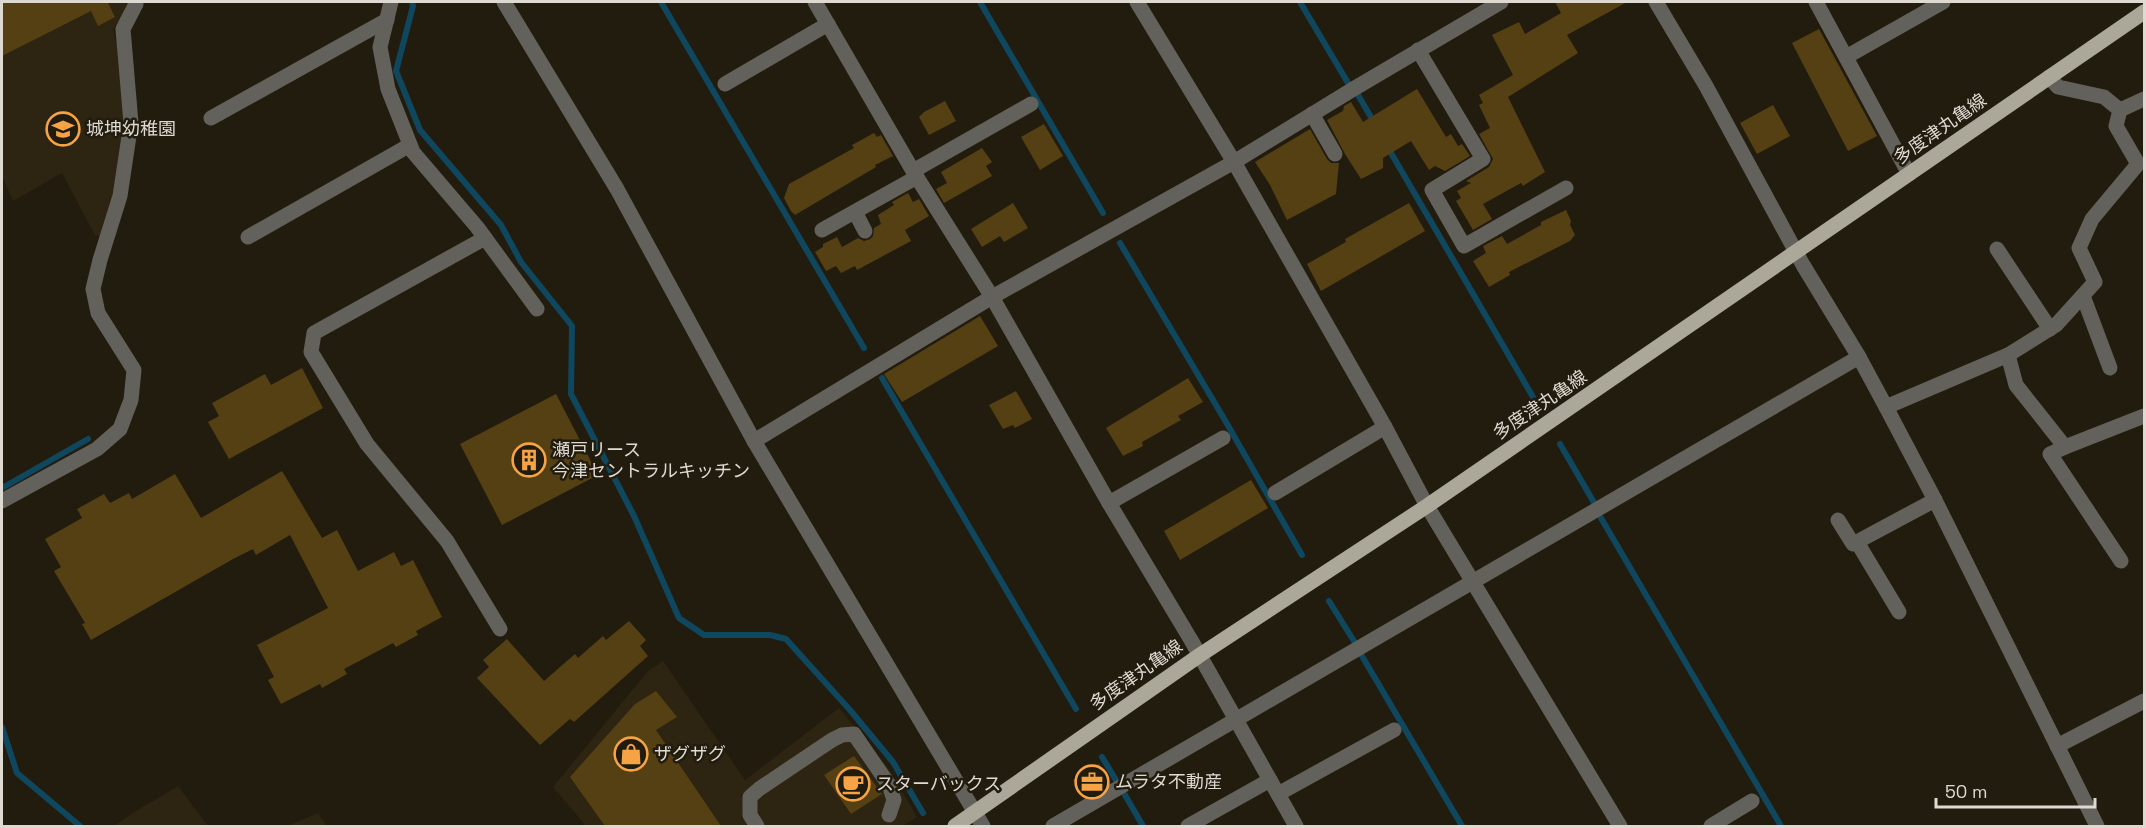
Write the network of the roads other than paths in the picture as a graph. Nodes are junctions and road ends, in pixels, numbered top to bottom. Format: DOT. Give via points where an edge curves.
graph roads {
  1 [pos="135,2"];
  2 [pos="391,2"];
  3 [pos="504,2"];
  4 [pos="815,2"];
  5 [pos="1137,2"];
  6 [pos="1501,2"];
  7 [pos="1656,2"];
  8 [pos="1816,2"];
  9 [pos="1942,2"];
  10 [pos="2145,12"];
  11 [pos="387,20"];
  12 [pos="828,24"];
  13 [pos="1418,50"];
  14 [pos="1846,57"];
  15 [pos="2049,77"];
  16 [pos="726,84"];
  17 [pos="2145,99"];
  18 [pos="1030,104"];
  19 [pos="2120,110"];
  20 [pos="1312,114"];
  21 [pos="211,118"];
  22 [pos="410,145"];
  23 [pos="1335,154"];
  24 [pos="1234,162"];
  25 [pos="915,174"];
  26 [pos="1909,174"];
  27 [pos="1566,188"];
  28 [pos="855,212"];
  29 [pos="822,230"];
  30 [pos="865,231"];
  31 [pos="248,237"];
  32 [pos="485,238"];
  33 [pos="1997,249"];
  34 [pos="1796,251"];
  35 [pos="2083,296"];
  36 [pos="992,297"];
  37 [pos="537,309"];
  38 [pos="2050,329"];
  39 [pos="2008,355"];
  40 [pos="1859,357"];
  41 [pos="2110,368"];
  42 [pos="1886,408"];
  43 [pos="2145,416"];
  44 [pos="1385,427"];
  45 [pos="1223,438"];
  46 [pos="754,441"];
  47 [pos="2065,447"];
  48 [pos="1275,493"];
  49 [pos="1935,500"];
  50 [pos="2,501"];
  51 [pos="1109,503"];
  52 [pos="1427,506"];
  53 [pos="1838,520"];
  54 [pos="1857,542"];
  55 [pos="2121,561"];
  56 [pos="1473,582"];
  57 [pos="1899,612"];
  58 [pos="500,629"];
  59 [pos="1200,655"];
  60 [pos="2145,701"];
  61 [pos="1236,720"];
  62 [pos="1394,730"];
  63 [pos="2057,746"];
  64 [pos="1270,780"];
  65 [pos="1278,794"];
  66 [pos="1752,801"];
  67 [pos="975,811"];
  68 [pos="889,815"];
  69 [pos="757,826"];
  70 [pos="955,826"];
  71 [pos="983,826"];
  72 [pos="1053,826"];
  73 [pos="1188,826"];
  74 [pos="1296,826"];
  75 [pos="1620,826"];
  76 [pos="1711,826"];
  77 [pos="2097,826"];
  1 -- 50 [label="street" via="123,29 131,123 120,196 93,289 98,313 134,370 131,400 120,429 97,449"];
  2 -- 11 [label="street"];
  3 -- 46 [label="street" via="617,189"];
  4 -- 12 [label="street"];
  5 -- 24 [label="street"];
  6 -- 13 [label="street"];
  7 -- 34 [label="street"];
  8 -- 14 [label="street"];
  9 -- 14 [label="street"];
  10 -- 15 [label="main road, 多度津丸亀線"];
  11 -- 21 [label="street"];
  11 -- 22 [label="street" via="380,47 388,89"];
  12 -- 16 [label="street"];
  12 -- 25 [label="street"];
  13 -- 20 [label="street"];
  13 -- 27 [label="street" via="1483,159 1432,190 1464,246"];
  14 -- 26 [label="street"];
  15 -- 19 [label="street" via="2058,87 2104,97"];
  15 -- 26 [label="main road, 多度津丸亀線"];
  17 -- 19 [label="street"];
  18 -- 25 [label="street"];
  19 -- 35 [label="street" via="2116,126 2138,164 2092,219 2084,236 2079,248 2095,282"];
  20 -- 23 [label="street"];
  20 -- 24 [label="street"];
  22 -- 31 [label="street"];
  22 -- 32 [label="street"];
  24 -- 36 [label="street"];
  24 -- 44 [label="street"];
  25 -- 28 [label="street"];
  25 -- 36 [label="street"];
  26 -- 34 [label="main road, 多度津丸亀線"];
  28 -- 29 [label="street"];
  28 -- 30 [label="street"];
  32 -- 37 [label="street"];
  32 -- 58 [label="street" via="314,333 311,352 368,444 447,541"];
  33 -- 38 [label="street"];
  34 -- 40 [label="street"];
  34 -- 52 [label="main road, 多度津丸亀線"];
  35 -- 38 [label="street"];
  35 -- 41 [label="street"];
  36 -- 46 [label="street"];
  36 -- 51 [label="street"];
  38 -- 39 [label="street"];
  39 -- 42 [label="street"];
  39 -- 47 [label="street" via="2016,385"];
  40 -- 42 [label="street"];
  40 -- 56 [label="street"];
  42 -- 49 [label="street"];
  43 -- 47 [label="street"];
  44 -- 48 [label="street"];
  44 -- 52 [label="street"];
  45 -- 51 [label="street"];
  46 -- 67 [label="street"];
  47 -- 55 [label="street" via="2050,454"];
  49 -- 54 [label="street"];
  49 -- 63 [label="street"];
  51 -- 59 [label="street"];
  52 -- 56 [label="street"];
  52 -- 59 [label="main road, 多度津丸亀線"];
  53 -- 54 [label="street" via="1853,544"];
  54 -- 57 [label="street"];
  56 -- 61 [label="street"];
  56 -- 75 [label="street"];
  59 -- 61 [label="street"];
  59 -- 67 [label="main road, 多度津丸亀線"];
  60 -- 63 [label="street"];
  61 -- 64 [label="street"];
  61 -- 72 [label="street"];
  62 -- 65 [label="street"];
  63 -- 77 [label="street"];
  64 -- 65 [label="street"];
  64 -- 73 [label="street"];
  65 -- 74 [label="street"];
  66 -- 76 [label="street"];
  67 -- 70 [label="main road, 多度津丸亀線"];
  67 -- 71 [label="street"];
  68 -- 69 [label="street" via="894,800 889,785 854,734 842,735 750,797 750,815"];
}
